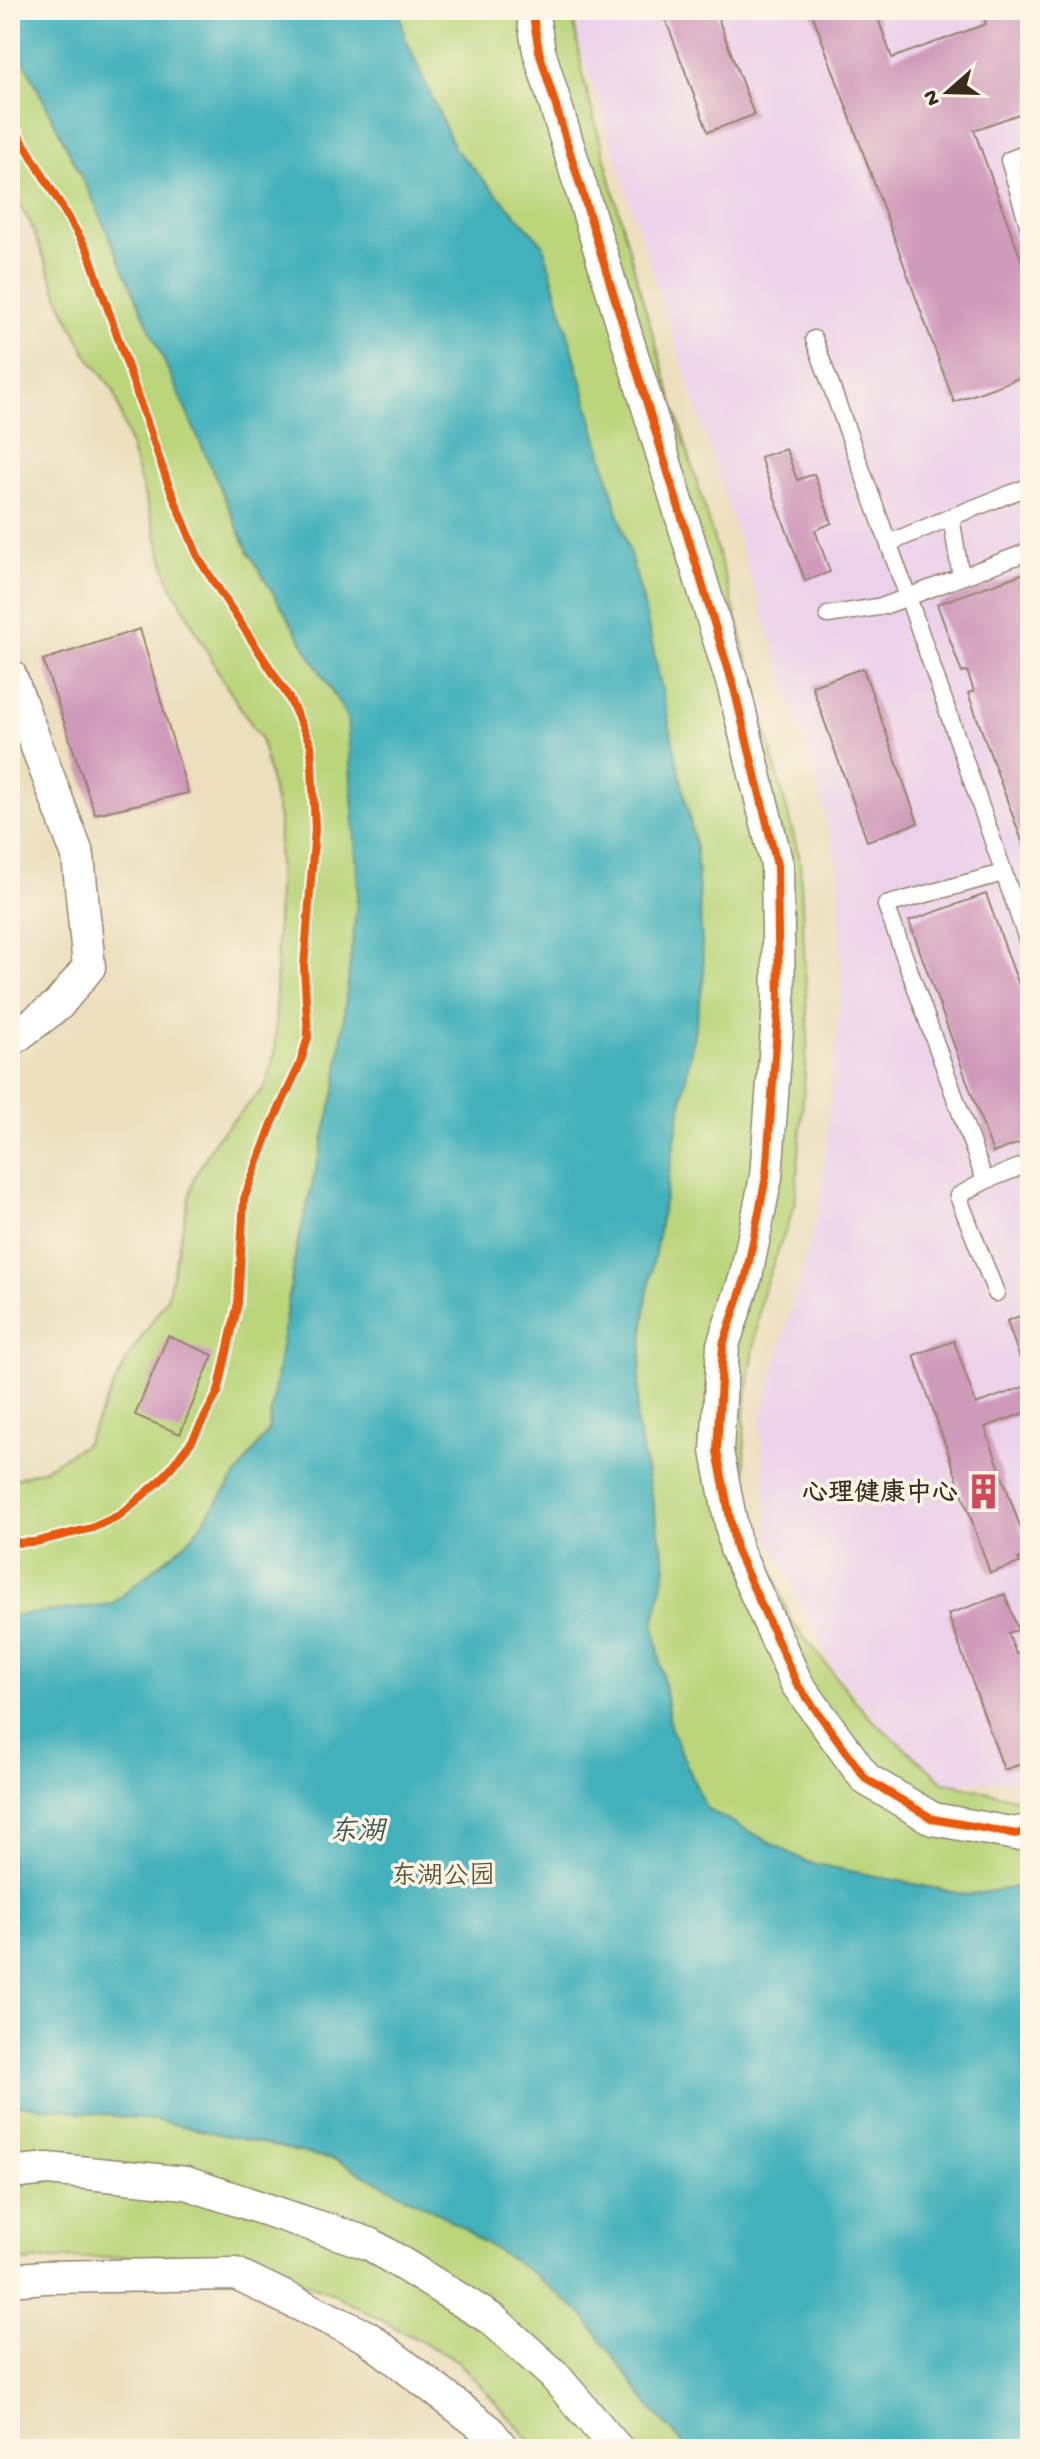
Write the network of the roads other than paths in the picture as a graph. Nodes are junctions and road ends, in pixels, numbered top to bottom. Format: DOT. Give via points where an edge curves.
graph roads {
  1 [pos="532,10"];
  2 [pos="1030,152"];
  3 [pos="1030,231"];
  4 [pos="814,339"];
  5 [pos="1030,486"];
  6 [pos="951,517"];
  7 [pos="889,543"];
  8 [pos="1030,551"];
  9 [pos="961,577"];
  10 [pos="908,597"];
  11 [pos="828,615"];
  12 [pos="10,675"];
  13 [pos="1003,873"];
  14 [pos="1030,948"];
  15 [pos="10,1041"];
  16 [pos="1030,1163"];
  17 [pos="985,1181"];
  18 [pos="996,1293"];
  19 [pos="1030,1830"];
  20 [pos="10,2173"];
  21 [pos="10,2280"];
  22 [pos="503,2449"];
  23 [pos="617,2449"];
  1 -- 19 [label="street" via="539,51 734,688 777,865 779,1002 766,1177 722,1360 717,1451 736,1549 797,1684 866,1779 933,1819 1016,1834"];
  2 -- 3 [label="lane" via="1009,160"];
  4 -- 7 [label="lane"];
  5 -- 6 [label="lane"];
  6 -- 7 [label="lane"];
  6 -- 9 [label="lane"];
  7 -- 10 [label="lane"];
  8 -- 9 [label="lane"];
  9 -- 10 [label="lane"];
  10 -- 11 [label="lane"];
  10 -- 13 [label="lane"];
  12 -- 15 [label="street" via="78,856 89,967 58,1005"];
  13 -- 14 [label="lane"];
  13 -- 17 [label="lane" via="886,905"];
  16 -- 17 [label="lane"];
  17 -- 18 [label="lane" via="958,1196"];
  20 -- 23 [label="street" via="48,2169 186,2183 370,2244 493,2320 553,2374"];
  21 -- 22 [label="street" via="236,2274 367,2337 488,2430"];
}
